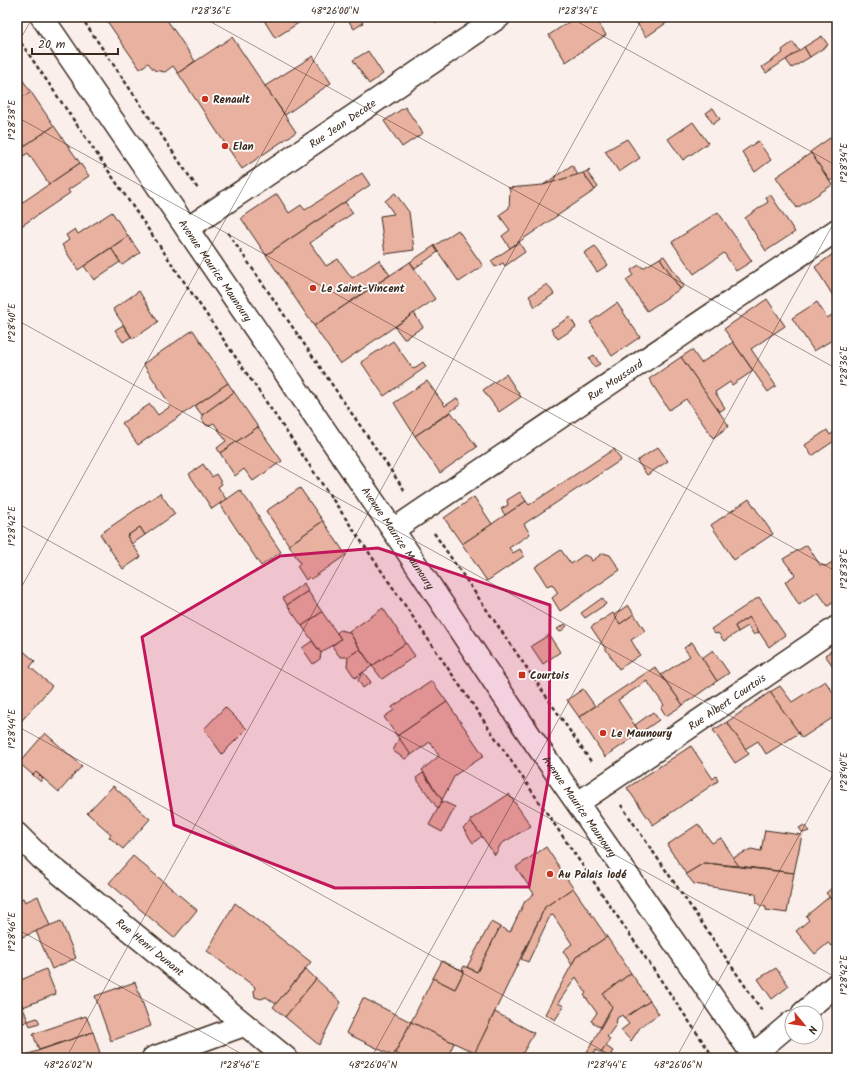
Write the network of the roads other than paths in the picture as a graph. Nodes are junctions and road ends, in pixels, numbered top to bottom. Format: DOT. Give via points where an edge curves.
graph roads {
  1 [pos="42,17"];
  2 [pos="499,17"];
  3 [pos="187,230"];
  4 [pos="837,230"];
  5 [pos="393,530"];
  6 [pos="837,627"];
  7 [pos="578,803"];
  8 [pos="17,834"];
  9 [pos="25,854"];
  10 [pos="837,984"];
  11 [pos="812,1005"];
  12 [pos="244,1025"];
  13 [pos="784,1029"];
  14 [pos="754,1056"];
  15 [pos="153,1058"];
  16 [pos="286,1058"];
  1 -- 3 [label="street, Avenue Maurice Maunoury"];
  2 -- 3 [label="street, Rue Jean Decote"];
  3 -- 5 [label="street, Avenue Maurice Maunoury"];
  4 -- 5 [label="street, Rue Moussard"];
  5 -- 7 [label="street, Avenue Maurice Maunoury"];
  6 -- 7 [label="street, Rue Albert Courtois"];
  7 -- 14 [label="street, Avenue Maurice Maunoury"];
  8 -- 9 [label="street, Rue Henri Dunant"];
  9 -- 12 [label="street, Rue Henri Dunant"];
  10 -- 11 [label="street"];
  12 -- 15 [label="street"];
  12 -- 16 [label="street, Rue Henri Dunant"];
  13 -- 14 [label="street"];
}
